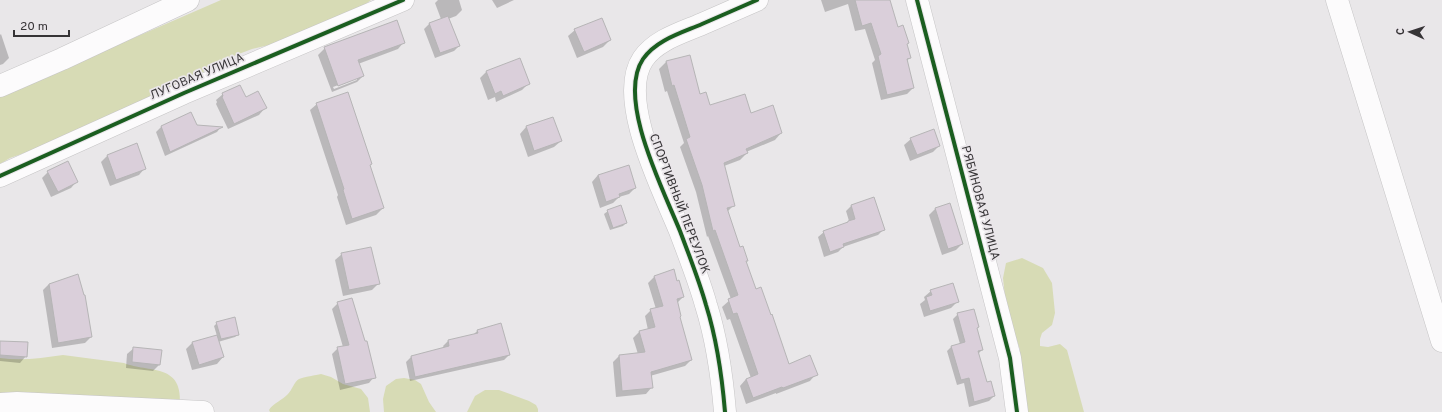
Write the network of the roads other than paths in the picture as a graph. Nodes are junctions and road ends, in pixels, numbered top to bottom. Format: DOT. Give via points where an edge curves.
graph roads {
  1 [pos="188,0"];
  2 [pos="403,0"];
  3 [pos="757,0"];
  4 [pos="916,0"];
  5 [pos="1337,0"];
  6 [pos="0,86"];
  7 [pos="0,176"];
  8 [pos="1442,341"];
  9 [pos="0,404"];
  10 [pos="203,412"];
  11 [pos="725,412"];
  12 [pos="1017,412"];
  1 -- 6 [label="street"];
  2 -- 7 [label="street, ЛУГОВАЯ УЛИЦА" via="184,93"];
  3 -- 11 [label="street, СПОРТИВНЫЙ ПЕРЕУЛОК" via="658,44 643,59 635,83 642,135 654,173 679,230 712,326 722,377"];
  4 -- 12 [label="street, РЯБИНОВАЯ УЛИЦА" via="1010,358"];
  5 -- 8 [label="street"];
  9 -- 10 [label="street"];
}
